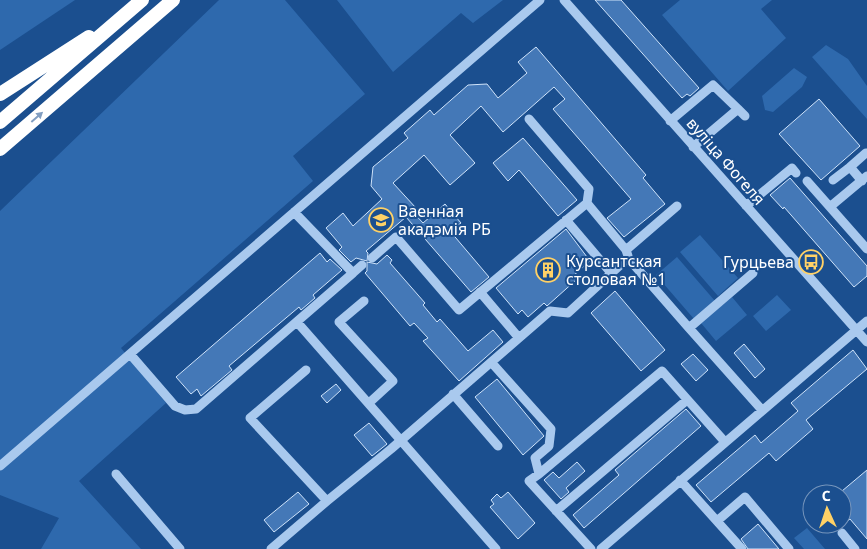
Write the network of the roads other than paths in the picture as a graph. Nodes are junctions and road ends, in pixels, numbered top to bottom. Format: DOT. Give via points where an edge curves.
graph roads {
  1 [pos="172,0"];
  2 [pos="540,0"];
  3 [pos="564,0"];
  4 [pos="137,5"];
  5 [pos="0,94"];
  6 [pos="738,109"];
  7 [pos="745,116"];
  8 [pos="529,119"];
  9 [pos="670,121"];
  10 [pos="0,122"];
  11 [pos="717,126"];
  12 [pos="724,133"];
  13 [pos="693,147"];
  14 [pos="0,149"];
  15 [pos="866,153"];
  16 [pos="850,167"];
  17 [pos="796,173"];
  18 [pos="864,178"];
  19 [pos="833,180"];
  20 [pos="807,181"];
  21 [pos="587,203"];
  22 [pos="677,206"];
  23 [pos="746,206"];
  24 [pos="831,206"];
  25 [pos="294,212"];
  26 [pos="566,220"];
  27 [pos="867,249"];
  28 [pos="627,254"];
  29 [pos="372,258"];
  30 [pos="362,265"];
  31 [pos="353,273"];
  32 [pos="753,273"];
  33 [pos="612,274"];
  34 [pos="480,292"];
  35 [pos="364,301"];
  36 [pos="867,321"];
  37 [pos="297,322"];
  38 [pos="689,328"];
  39 [pos="855,329"];
  40 [pos="519,338"];
  41 [pos="867,342"];
  42 [pos="130,354"];
  43 [pos="491,362"];
  44 [pos="306,370"];
  45 [pos="454,394"];
  46 [pos="687,400"];
  47 [pos="368,403"];
  48 [pos="762,410"];
  49 [pos="401,439"];
  50 [pos="724,442"];
  51 [pos="498,446"];
  52 [pos="0,466"];
  53 [pos="116,474"];
  54 [pos="539,474"];
  55 [pos="680,480"];
  56 [pos="327,501"];
  57 [pos="556,511"];
  58 [pos="717,521"];
  59 [pos="843,534"];
  60 [pos="180,549"];
  61 [pos="271,549"];
  62 [pos="496,549"];
  63 [pos="591,549"];
  64 [pos="601,549"];
  65 [pos="742,549"];
  66 [pos="789,549"];
  67 [pos="855,549"];
  14 -- 1 [label="highway, one-way"];
  2 -- 25 [label="street"];
  3 -- 9 [label="street, вуліца Фогеля"];
  4 -- 5 [label="highway"];
  4 -- 10 [label="highway"];
  6 -- 7 [label="street"];
  6 -- 9 [label="street" via="713,85"];
  6 -- 11 [label="street"];
  8 -- 21 [label="street" via="589,189"];
  9 -- 13 [label="street, вуліца Фогеля"];
  11 -- 12 [label="street"];
  11 -- 13 [label="street"];
  13 -- 23 [label="street, вуліца Фогеля"];
  15 -- 16 [label="street"];
  16 -- 18 [label="street"];
  16 -- 19 [label="street"];
  17 -- 23 [label="street" via="792,168"];
  18 -- 24 [label="street"];
  20 -- 24 [label="street"];
  21 -- 26 [label="street"];
  21 -- 28 [label="street"];
  22 -- 28 [label="street"];
  23 -- 39 [label="street, вуліца Фогеля"];
  24 -- 27 [label="street"];
  25 -- 31 [label="street"];
  25 -- 42 [label="street"];
  26 -- 33 [label="street"];
  26 -- 34 [label="street"];
  28 -- 33 [label="street"];
  28 -- 38 [label="street"];
  29 -- 34 [label="street" via="396,237 459,310"];
  30 -- 31 [label="street"];
  31 -- 37 [label="street"];
  32 -- 38 [label="street"];
  33 -- 40 [label="street" via="568,313 550,311"];
  34 -- 40 [label="street"];
  35 -- 47 [label="street" via="339,322 393,381"];
  36 -- 39 [label="street"];
  37 -- 42 [label="street" via="196,409 185,410 175,406"];
  37 -- 47 [label="street"];
  38 -- 48 [label="street"];
  39 -- 41 [label="street, вуліца Фогеля"];
  39 -- 48 [label="street"];
  40 -- 43 [label="street"];
  42 -- 52 [label="street"];
  43 -- 45 [label="street"];
  43 -- 54 [label="street" via="551,429 550,446 535,458"];
  44 -- 56 [label="street" via="250,418"];
  45 -- 49 [label="street"];
  45 -- 51 [label="street"];
  46 -- 50 [label="street"];
  46 -- 54 [label="street" via="662,371"];
  46 -- 57 [label="street"];
  47 -- 49 [label="street"];
  48 -- 50 [label="street"];
  49 -- 56 [label="street"];
  49 -- 62 [label="street"];
  50 -- 55 [label="street"];
  53 -- 60 [label="street"];
  54 -- 57 [label="street" via="529,482"];
  55 -- 58 [label="street"];
  55 -- 64 [label="street"];
  56 -- 61 [label="street"];
  57 -- 63 [label="street"];
  58 -- 65 [label="street"];
  58 -- 66 [label="street" via="745,497"];
  59 -- 67 [label="street"];
}
